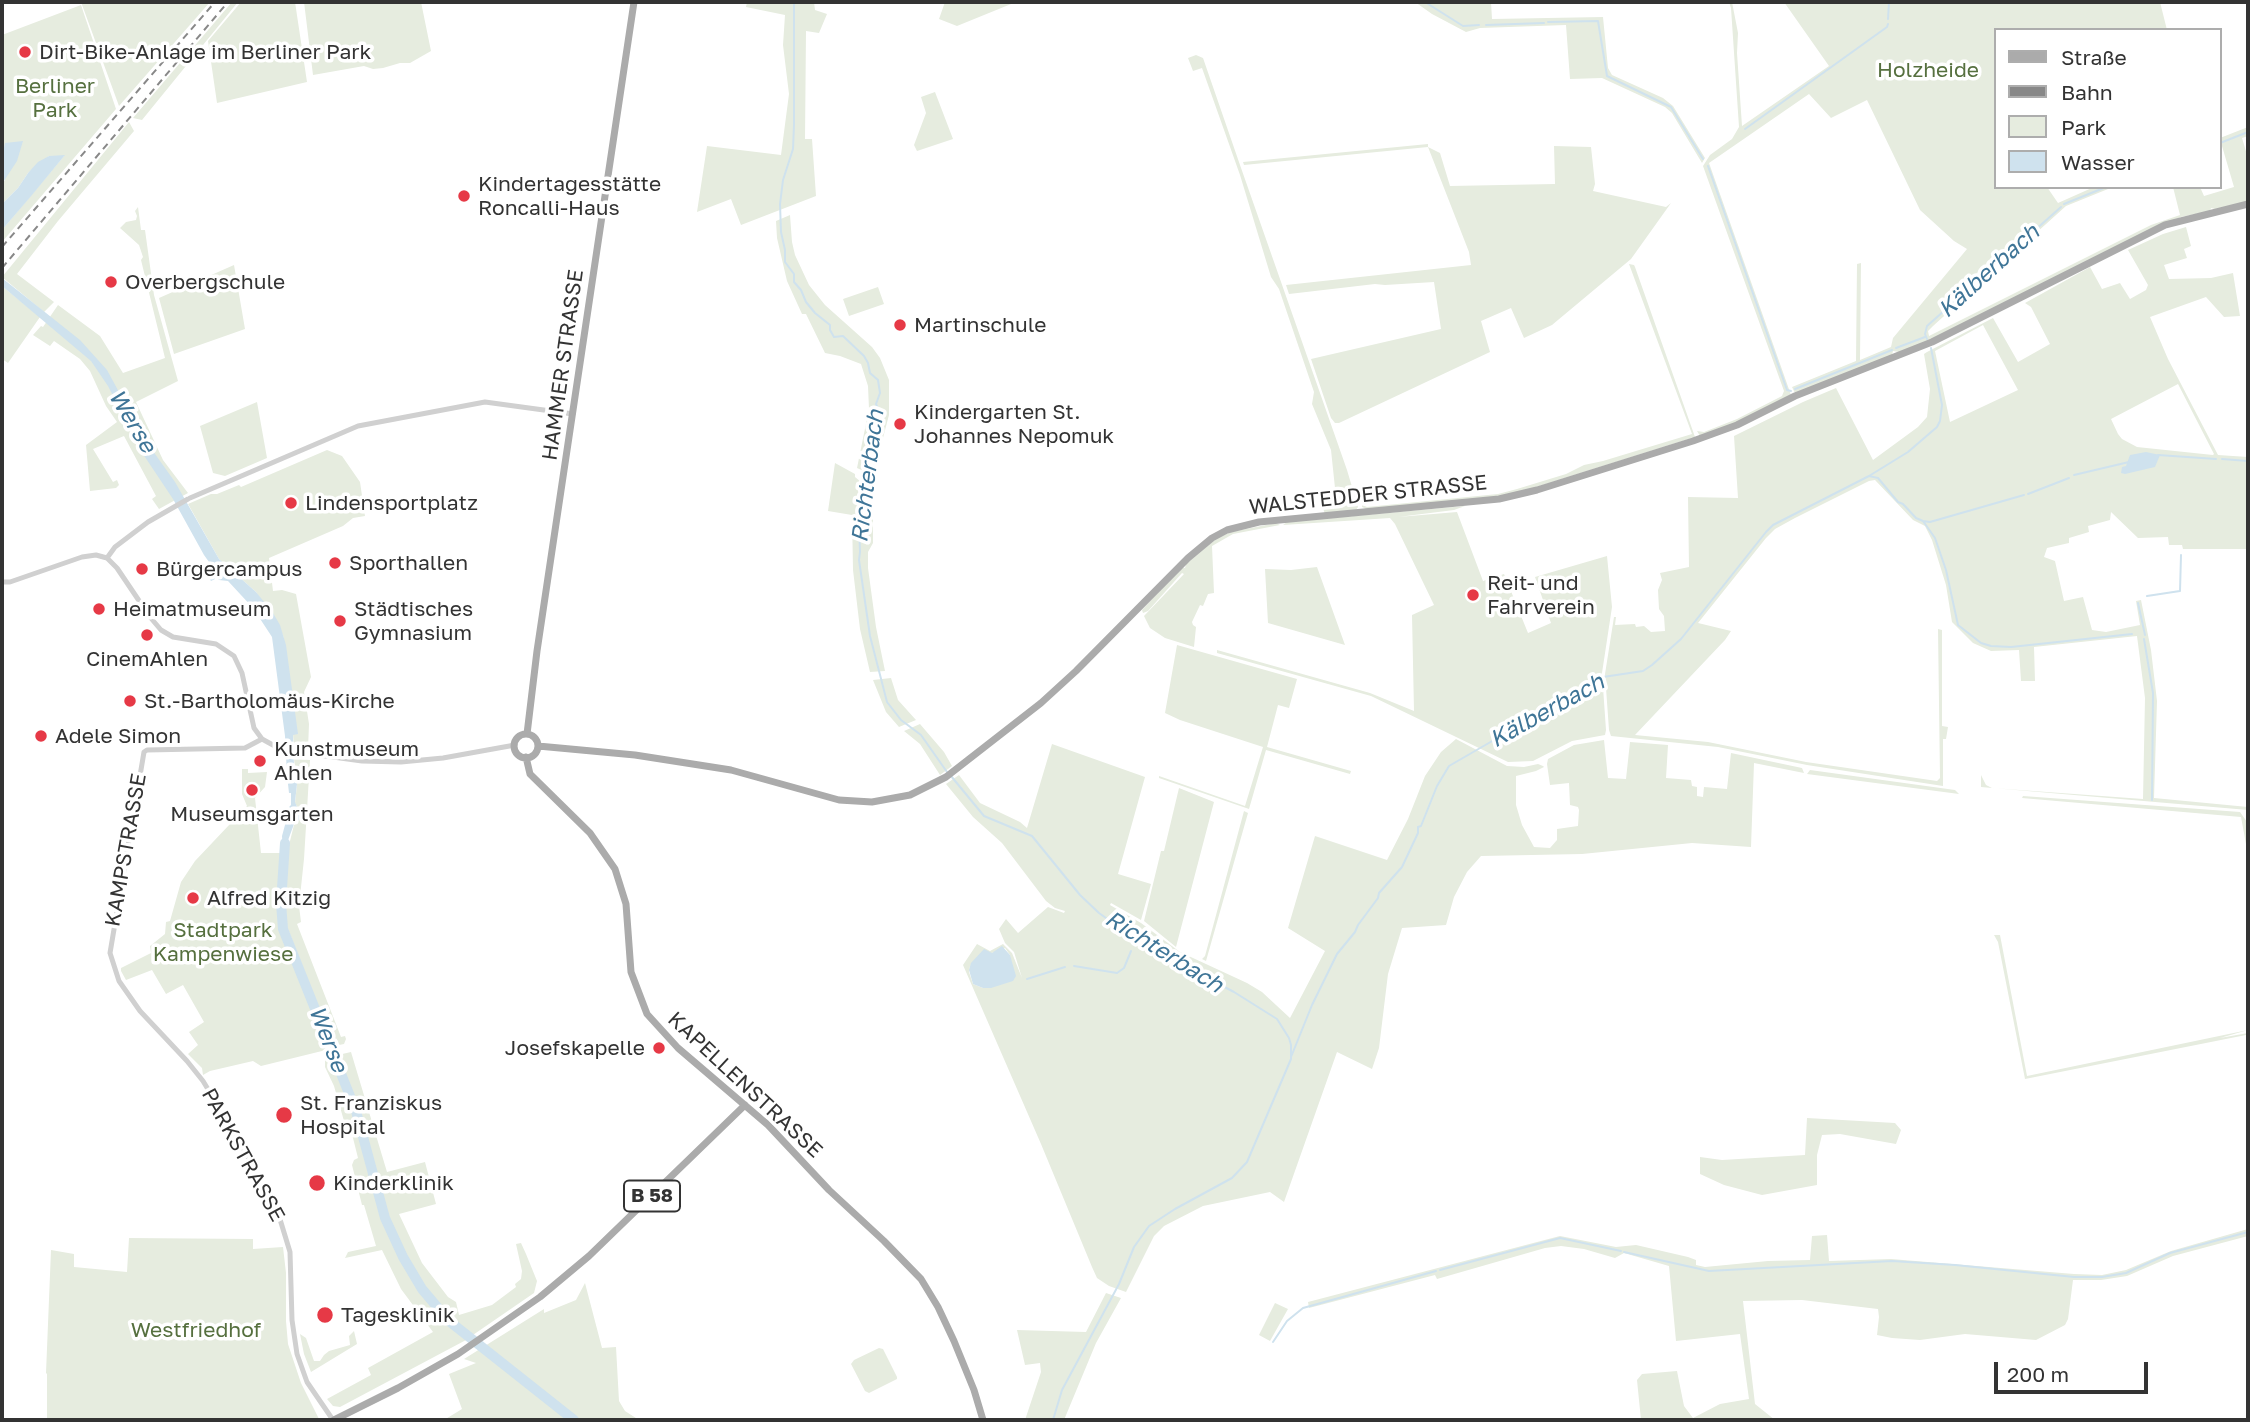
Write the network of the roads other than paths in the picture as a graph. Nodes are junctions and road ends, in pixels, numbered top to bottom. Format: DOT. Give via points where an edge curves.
graph roads {
  1 [pos="634,2"];
  2 [pos="2248,204"];
  3 [pos="573,414"];
  4 [pos="107,558"];
  5 [pos="2,582"];
  6 [pos="527,734"];
  7 [pos="262,739"];
  8 [pos="515,745"];
  9 [pos="538,746"];
  10 [pos="526,757"];
  11 [pos="110,953"];
  12 [pos="745,1105"];
  13 [pos="333,1420"];
  14 [pos="983,1420"];
  1 -- 3 [label="main road, HAMMER STRASSE"];
  2 -- 9 [label="main road, WALSTEDDER STRASSE" via="2165,225 1932,342 1693,441 1499,499 1259,522 1227,530 1188,558 1041,703 950,775 922,791 854,802 709,766"];
  3 -- 4 [label="street" via="485,402 358,426 189,498 114,547"];
  3 -- 6 [label="main road, HAMMER STRASSE"];
  4 -- 5 [label="street" via="82,557"];
  4 -- 7 [label="street" via="154,623 170,635 216,644 234,656 254,728"];
  6 -- 8 [label="main road" via="517,738"];
  6 -- 9 [label="main road"];
  7 -- 8 [label="street" via="285,751 401,762"];
  7 -- 11 [label="street, KAMPSTRASSE" via="245,748 147,750"];
  8 -- 10 [label="main road" via="519,755"];
  9 -- 10 [label="main road" via="536,753"];
  10 -- 12 [label="main road, KAPELLENSTRASSE" via="530,774 590,833 615,869 626,904 631,972 647,1014 678,1048"];
  11 -- 13 [label="street, PARKSTRASSE" via="119,981 202,1081 276,1209 290,1252 297,1354 307,1382"];
  12 -- 13 [label="main road, B 58" via="589,1256 540,1297 466,1349"];
  12 -- 14 [label="main road, KAPELLENSTRASSE" via="920,1279 951,1334"];
}
